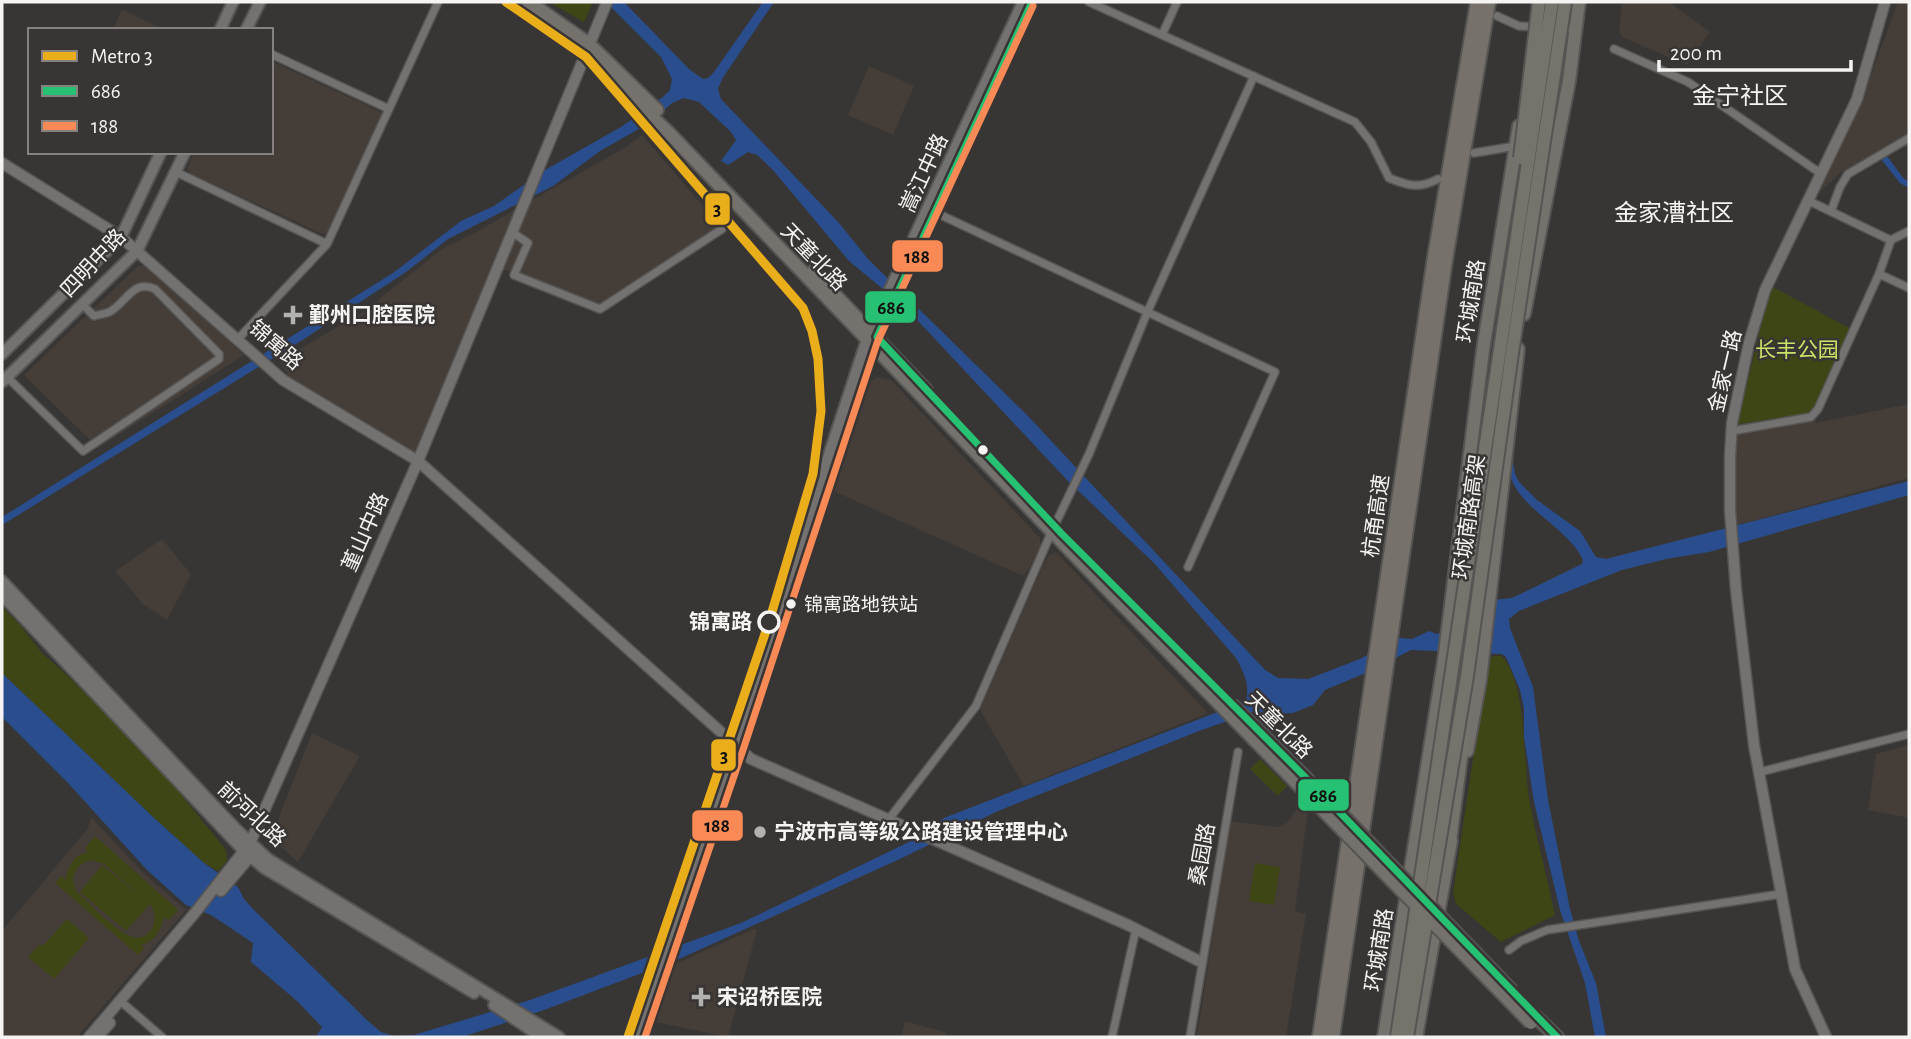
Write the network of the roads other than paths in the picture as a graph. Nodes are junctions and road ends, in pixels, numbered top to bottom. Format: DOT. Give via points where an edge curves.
graph roads {
  1 [pos="233,2"];
  2 [pos="260,2"];
  3 [pos="438,2"];
  4 [pos="509,2"];
  5 [pos="529,2"];
  6 [pos="607,2"];
  7 [pos="1023,2"];
  8 [pos="1032,2"];
  9 [pos="1089,2"];
  10 [pos="1177,2"];
  11 [pos="1478,2"];
  12 [pos="1488,2"];
  13 [pos="1541,2"];
  14 [pos="1552,2"];
  15 [pos="1565,2"];
  16 [pos="1572,2"];
  17 [pos="1578,2"];
  18 [pos="1885,2"];
  19 [pos="1497,16"];
  20 [pos="1538,26"];
  21 [pos="221,28"];
  22 [pos="247,28"];
  23 [pos="1575,29"];
  24 [pos="1162,34"];
  25 [pos="587,48"];
  26 [pos="1614,49"];
  27 [pos="273,55"];
  28 [pos="1254,75"];
  29 [pos="389,109"];
  30 [pos="1909,138"];
  31 [pos="1515,146"];
  32 [pos="1474,153"];
  33 [pos="1555,153"];
  34 [pos="160,154"];
  35 [pos="185,154"];
  36 [pos="2,163"];
  37 [pos="176,172"];
  38 [pos="1820,173"];
  39 [pos="1438,179"];
  40 [pos="1807,200"];
  41 [pos="932,210"];
  42 [pos="1830,211"];
  43 [pos="722,229"];
  44 [pos="1909,231"];
  45 [pos="512,232"];
  46 [pos="121,237"];
  47 [pos="1891,240"];
  48 [pos="327,244"];
  49 [pos="1527,250"];
  50 [pos="137,251"];
  51 [pos="1514,256"];
  52 [pos="1879,274"];
  53 [pos="1909,288"];
  54 [pos="82,304"];
  55 [pos="1147,313"];
  56 [pos="872,338"];
  57 [pos="239,339"];
  58 [pos="2,354"];
  59 [pos="4,379"];
  60 [pos="1732,431"];
  61 [pos="418,461"];
  62 [pos="1495,474"];
  63 [pos="1055,531"];
  64 [pos="1188,567"];
  65 [pos="2,581"];
  66 [pos="2,594"];
  67 [pos="1385,635"];
  68 [pos="1378,679"];
  69 [pos="1909,734"];
  70 [pos="736,746"];
  71 [pos="1238,752"];
  72 [pos="1760,772"];
  73 [pos="890,819"];
  74 [pos="1449,849"];
  75 [pos="250,850"];
  76 [pos="1781,894"];
  77 [pos="197,915"];
  78 [pos="1136,929"];
  79 [pos="1509,950"];
  80 [pos="1201,962"];
  81 [pos="659,971"];
  82 [pos="125,1005"];
  83 [pos="1534,1020"];
  84 [pos="539,1032"];
  85 [pos="89,1037"];
  86 [pos="97,1037"];
  87 [pos="162,1037"];
  88 [pos="559,1037"];
  89 [pos="634,1037"];
  90 [pos="642,1037"];
  91 [pos="1112,1037"];
  92 [pos="1190,1037"];
  93 [pos="1320,1037"];
  94 [pos="1332,1037"];
  95 [pos="1384,1037"];
  96 [pos="1397,1037"];
  97 [pos="1407,1037"];
  98 [pos="1416,1037"];
  99 [pos="1545,1037"];
  100 [pos="1556,1037"];
  101 [pos="1826,1037"];
  1 -- 21 [label="main road"];
  2 -- 22 [label="main road"];
  3 -- 29 [label="street"];
  4 -- 25 [label="main road, 天童北路"];
  5 -- 25 [label="main road"];
  6 -- 25 [label="street, 堇山中路"];
  7 -- 41 [label="main road, 嵩江中路"];
  8 -- 41 [label="main road, 嵩江中路"];
  9 -- 24 [label="street"];
  10 -- 24 [label="street"];
  11 -- 67 [label="highway, 杭甬高速" via="1435,257"];
  12 -- 67 [label="highway, 杭甬高速"];
  13 -- 20 [label="main road, 环城南路"];
  13 -- 51 [label="highway, bridge" via="1520,165"];
  14 -- 51 [label="highway, 环城南路高架, bridge"];
  15 -- 49 [label="highway, 环城南路高架, bridge"];
  16 -- 49 [label="highway, bridge"];
  17 -- 23 [label="main road"];
  18 -- 38 [label="street, 金家一路" via="1857,99"];
  19 -- 20 [label="street" via="1520,26"];
  20 -- 23 [label="street"];
  20 -- 31 [label="main road, 环城南路"];
  23 -- 33 [label="main road"];
  24 -- 28 [label="street"];
  25 -- 45 [label="street, 堇山中路"];
  25 -- 56 [label="main road, 天童北路"];
  26 -- 38 [label="street" via="1688,82"];
  27 -- 29 [label="street"];
  28 -- 39 [label="street" via="1355,122 1389,178 1423,187"];
  28 -- 55 [label="street"];
  29 -- 48 [label="street"];
  30 -- 42 [label="street" via="1848,174"];
  31 -- 32 [label="street"];
  31 -- 33 [label="street"];
  31 -- 95 [label="main road, 环城南路" via="1483,350 1444,661"];
  33 -- 74 [label="main road" via="1520,331 1480,680"];
  34 -- 46 [label="main road, 四明中路"];
  35 -- 37 [label="main road, 四明中路"];
  36 -- 46 [label="street, 锦寓路"];
  37 -- 48 [label="street"];
  37 -- 50 [label="main road, 四明中路"];
  38 -- 40 [label="street, 金家一路"];
  40 -- 42 [label="street"];
  40 -- 60 [label="street, 金家一路" via="1765,290 1749,343"];
  41 -- 55 [label="street"];
  41 -- 56 [label="main road, 嵩江中路"];
  41 -- 56 [label="main road, 嵩江中路" via="903,262"];
  42 -- 47 [label="street"];
  43 -- 45 [label="street" via="600,309 514,275 528,243"];
  44 -- 47 [label="street"];
  45 -- 61 [label="street, 堇山中路"];
  46 -- 50 [label="street, 锦寓路"];
  46 -- 58 [label="main road, 四明中路"];
  47 -- 52 [label="street"];
  48 -- 57 [label="street"];
  49 -- 62 [label="highway, 环城南路高架, bridge"];
  50 -- 54 [label="main road, 四明中路"];
  50 -- 57 [label="street, 锦寓路"];
  51 -- 96 [label="highway, 环城南路高架, bridge"];
  52 -- 53 [label="street"];
  52 -- 60 [label="street" via="1811,417"];
  54 -- 59 [label="main road, 四明中路"];
  54 -- 59 [label="street" via="94,316 110,312 137,287 146,285 155,289 219,359 83,451"];
  55 -- 63 [label="street"];
  55 -- 64 [label="street" via="1275,372"];
  56 -- 63 [label="main road, 天童北路"];
  56 -- 70 [label="main road, 嵩江中路"];
  57 -- 61 [label="street, 锦寓路" via="284,380"];
  60 -- 72 [label="street, 金家一路" via="1730,510 1736,590"];
  61 -- 70 [label="street, 锦寓路"];
  61 -- 75 [label="street, 堇山中路"];
  62 -- 74 [label="highway, bridge"];
  62 -- 97 [label="highway, 环城南路高架, bridge" via="1467,676"];
  63 -- 73 [label="street" via="976,706"];
  63 -- 83 [label="main road, 天童北路, bridge"];
  65 -- 75 [label="main road, 前河北路"];
  66 -- 75 [label="main road, 前河北路"];
  67 -- 68 [label="highway, 杭甬高速"];
  68 -- 93 [label="highway, 杭甬高速"];
  68 -- 94 [label="highway, 杭甬高速"];
  69 -- 72 [label="street"];
  70 -- 73 [label="street, 锦寓路" via="751,759"];
  70 -- 81 [label="main road, 嵩江中路"];
  71 -- 80 [label="street, 桑园路"];
  72 -- 76 [label="street, 金家一路"];
  73 -- 78 [label="street, 锦寓路"];
  74 -- 98 [label="main road"];
  75 -- 77 [label="street, 堇山中路"];
  75 -- 84 [label="main road, 前河北路"];
  76 -- 79 [label="street" via="1547,930"];
  76 -- 101 [label="street, 金家一路" via="1795,969"];
  77 -- 82 [label="street, 堇山中路"];
  77 -- 85 [label="street, 堇山中路"];
  78 -- 80 [label="street, 锦寓路"];
  78 -- 91 [label="street"];
  80 -- 92 [label="street, 桑园路"];
  81 -- 89 [label="main road, 嵩江中路"];
  81 -- 90 [label="main road, 嵩江中路"];
  82 -- 86 [label="street, 堇山中路"];
  82 -- 87 [label="street"];
  83 -- 99 [label="main road, 天童北路"];
  83 -- 100 [label="main road, 天童北路"];
  84 -- 88 [label="main road, 前河北路"];
}
